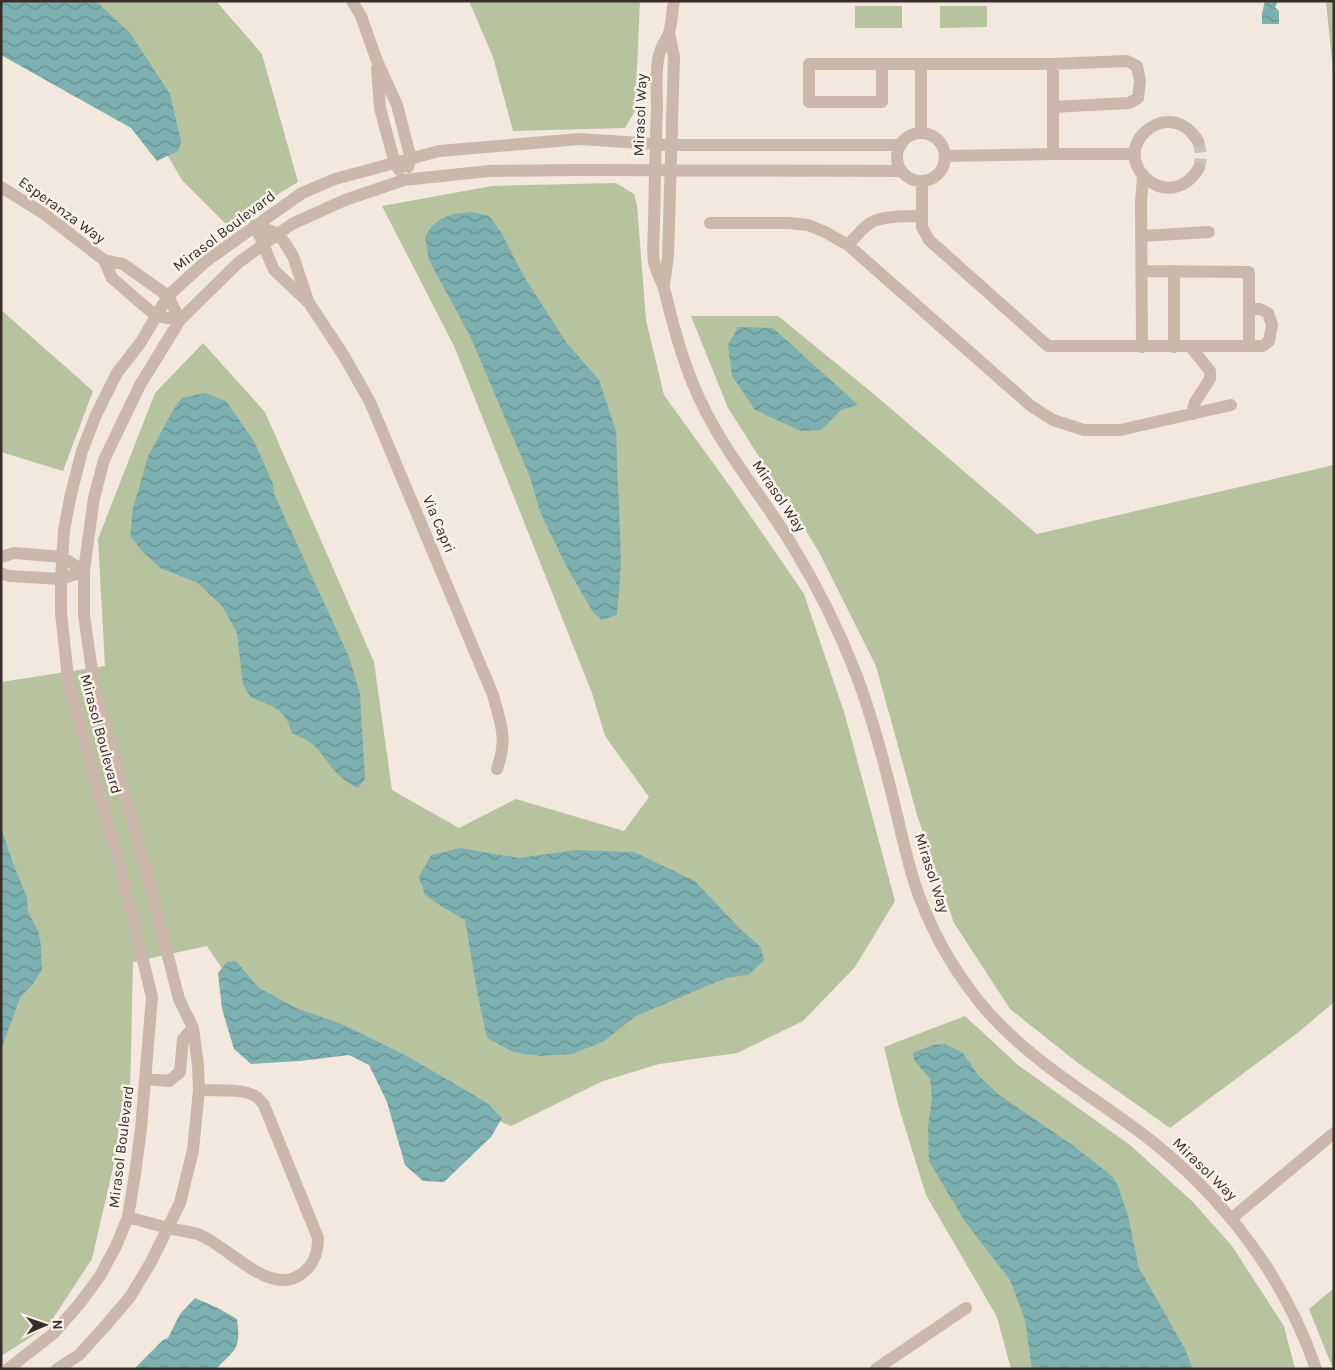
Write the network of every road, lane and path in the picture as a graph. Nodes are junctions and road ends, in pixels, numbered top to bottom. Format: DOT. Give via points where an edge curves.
graph roads {
  1 [pos="352,1"];
  2 [pos="674,1"];
  3 [pos="668,33"];
  4 [pos="377,61"];
  5 [pos="882,64"];
  6 [pos="921,64"];
  7 [pos="1053,64"];
  8 [pos="1053,107"];
  9 [pos="921,133"];
  10 [pos="1198,142"];
  11 [pos="655,144"];
  12 [pos="671,145"];
  13 [pos="900,145"];
  14 [pos="1053,154"];
  15 [pos="1135,154"];
  16 [pos="945,156"];
  17 [pos="411,159"];
  18 [pos="395,164"];
  19 [pos="1199,168"];
  20 [pos="655,170"];
  21 [pos="670,170"];
  22 [pos="902,171"];
  23 [pos="1143,177"];
  24 [pos="404,180"];
  25 [pos="922,181"];
  26 [pos="1,187"];
  27 [pos="922,216"];
  28 [pos="710,223"];
  29 [pos="255,226"];
  30 [pos="1209,232"];
  31 [pos="279,234"];
  32 [pos="1141,236"];
  33 [pos="263,246"];
  34 [pos="848,246"];
  35 [pos="104,260"];
  36 [pos="1142,271"];
  37 [pos="1174,272"];
  38 [pos="664,288"];
  39 [pos="168,296"];
  40 [pos="309,303"];
  41 [pos="1249,309"];
  42 [pos="156,316"];
  43 [pos="180,320"];
  44 [pos="1190,346"];
  45 [pos="1250,346"];
  46 [pos="1142,347"];
  47 [pos="1174,347"];
  48 [pos="1231,405"];
  49 [pos="1192,414"];
  50 [pos="1,557"];
  51 [pos="62,557"];
  52 [pos="84,571"];
  53 [pos="1,573"];
  54 [pos="61,579"];
  55 [pos="497,769"];
  56 [pos="193,1028"];
  57 [pos="145,1079"];
  58 [pos="199,1090"];
  59 [pos="1334,1134"];
  60 [pos="128,1218"];
  61 [pos="1232,1218"];
  62 [pos="169,1228"];
  63 [pos="966,1308"];
  64 [pos="8,1369"];
  65 [pos="57,1369"];
  66 [pos="876,1369"];
  67 [pos="1316,1369"];
  1 -- 4 [label="street" via="361,16"];
  2 -- 3 [label="street, Mirasol Way"];
  3 -- 11 [label="street, Mirasol Way" via="659,55"];
  3 -- 12 [label="street, Mirasol Way" via="674,57"];
  4 -- 17 [label="street" via="397,105"];
  4 -- 18 [label="street" via="380,108"];
  5 -- 5 [label="street" via="809,64 809,102 882,102"];
  5 -- 6 [label="street"];
  6 -- 7 [label="street"];
  6 -- 9 [label="street"];
  7 -- 8 [label="street"];
  7 -- 8 [label="street" via="1127,61 1136,66 1140,81 1138,98 1129,103"];
  8 -- 14 [label="street"];
  9 -- 13 [label="street" via="909,136"];
  9 -- 16 [label="street" via="940,142"];
  10 -- 15 [label="street" via="1186,126 1167,122 1149,128 1141,136"];
  11 -- 12 [label="street, Mirasol Boulevard"];
  11 -- 17 [label="street, Mirasol Boulevard" via="580,139 439,150"];
  11 -- 20 [label="street, Mirasol Way"];
  12 -- 13 [label="street, Mirasol Boulevard"];
  12 -- 21 [label="street, Mirasol Way"];
  13 -- 22 [label="street" via="898,158"];
  14 -- 15 [label="street"];
  14 -- 16 [label="street"];
  15 -- 23 [label="street"];
  16 -- 25 [label="street" via="936,176"];
  17 -- 18 [label="street, Mirasol Boulevard"];
  17 -- 24 [label="street"];
  18 -- 24 [label="street"];
  18 -- 29 [label="street, Mirasol Boulevard" via="334,179 302,193"];
  19 -- 23 [label="street" via="1193,178 1175,188 1163,188"];
  20 -- 21 [label="street, Mirasol Boulevard"];
  20 -- 24 [label="street, Mirasol Boulevard" via="489,171"];
  20 -- 38 [label="street, Mirasol Way" via="654,262"];
  21 -- 22 [label="street, Mirasol Boulevard"];
  21 -- 38 [label="street, Mirasol Way"];
  22 -- 25 [label="street"];
  23 -- 32 [label="street"];
  24 -- 31 [label="street, Mirasol Boulevard" via="345,200 292,224"];
  25 -- 27 [label="street"];
  26 -- 35 [label="street, Esperanza Way" via="43,213"];
  27 -- 34 [label="street" via="874,221"];
  27 -- 46 [label="street" via="922,227 929,240 1048,346"];
  28 -- 34 [label="street" via="808,225"];
  29 -- 31 [label="street"];
  29 -- 33 [label="street, Via Capri"];
  29 -- 39 [label="street, Mirasol Boulevard" via="205,262"];
  30 -- 32 [label="street"];
  31 -- 33 [label="street, Mirasol Boulevard"];
  31 -- 40 [label="street, Via Capri" via="293,256"];
  32 -- 36 [label="street"];
  33 -- 40 [label="street, Via Capri" via="274,270"];
  33 -- 43 [label="street, Mirasol Boulevard" via="238,263"];
  34 -- 49 [label="street" via="1031,406 1053,420 1084,430 1120,430"];
  35 -- 39 [label="street, Esperanza Way" via="123,264"];
  35 -- 42 [label="street, Esperanza Way" via="112,278"];
  36 -- 37 [label="street"];
  36 -- 46 [label="street"];
  37 -- 41 [label="street" via="1249,272"];
  37 -- 47 [label="street"];
  38 -- 61 [label="street, Mirasol Way" via="676,336 706,413 793,546 821,596 852,665 882,753 918,893 947,956 964,982 1009,1034 1144,1135 1204,1188"];
  39 -- 42 [label="street, Mirasol Boulevard"];
  39 -- 43 [label="street, Esperanza Way"];
  40 -- 55 [label="street, Via Capri" via="370,402 493,695 503,736 503,752"];
  41 -- 45 [label="street"];
  41 -- 45 [label="street" via="1268,313 1272,325 1269,341 1263,346"];
  42 -- 43 [label="street"];
  42 -- 51 [label="street, Mirasol Boulevard" via="117,373 96,415 71,494"];
  43 -- 52 [label="street, Mirasol Boulevard" via="140,386 104,460 94,498"];
  44 -- 45 [label="street"];
  44 -- 47 [label="street"];
  44 -- 49 [label="street" via="1210,371 1210,379 1195,402"];
  46 -- 47 [label="street"];
  48 -- 49 [label="street"];
  50 -- 51 [label="street" via="14,553"];
  51 -- 52 [label="street"];
  51 -- 54 [label="street, Mirasol Boulevard"];
  52 -- 54 [label="street"];
  52 -- 56 [label="street, Mirasol Boulevard" via="84,614 94,685 179,999"];
  53 -- 54 [label="street"];
  54 -- 57 [label="street, Mirasol Boulevard" via="61,613 69,686 120,867 152,997"];
  56 -- 57 [label="street" via="182,1039 180,1072 169,1081"];
  56 -- 58 [label="street, Mirasol Boulevard"];
  57 -- 60 [label="street, Mirasol Boulevard"];
  58 -- 62 [label="street, Mirasol Boulevard" via="193,1150 180,1203"];
  58 -- 62 [label="street" via="249,1094 264,1105 318,1238 318,1252 310,1267 300,1276 277,1281 200,1235"];
  59 -- 61 [label="street"];
  60 -- 62 [label="street"];
  60 -- 64 [label="street, Mirasol Boulevard" via="100,1276 80,1303 54,1333"];
  61 -- 67 [label="street, Mirasol Way" via="1280,1288"];
  62 -- 65 [label="street, Mirasol Boulevard" via="130,1296 79,1355"];
  63 -- 66 [label="street"];
}
